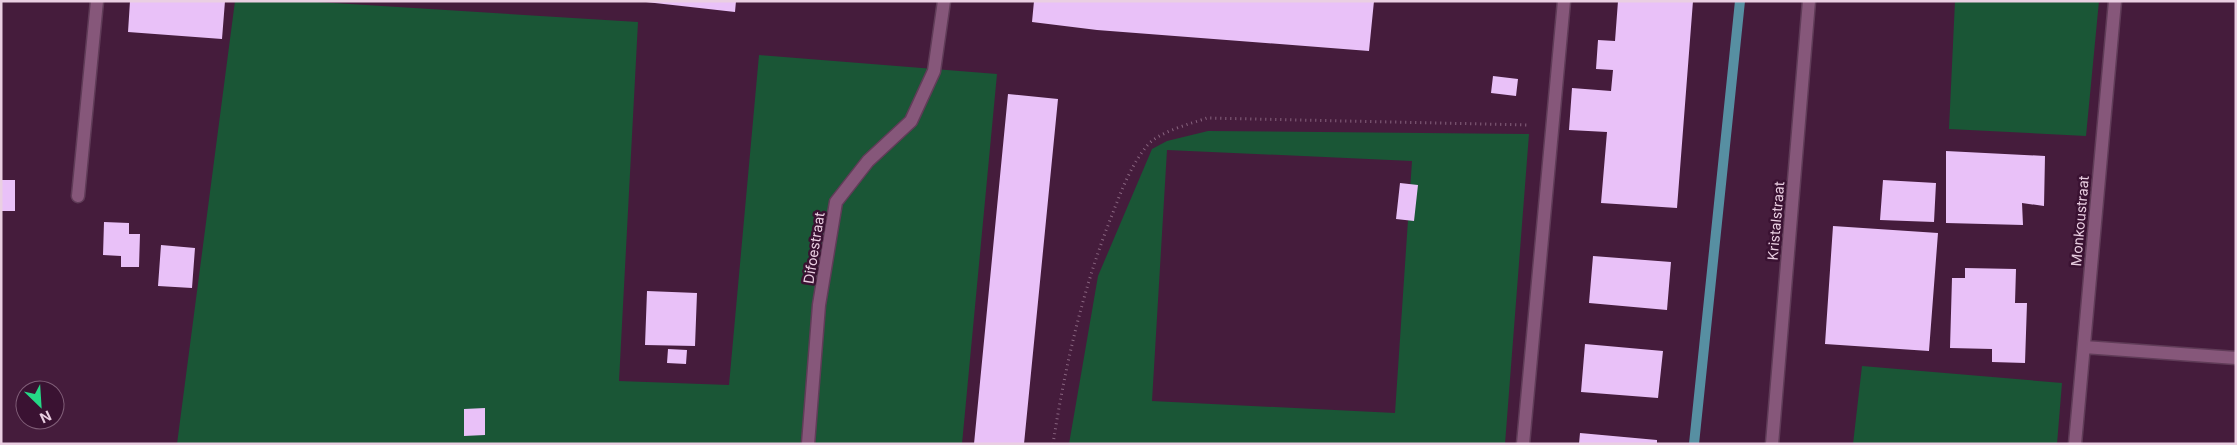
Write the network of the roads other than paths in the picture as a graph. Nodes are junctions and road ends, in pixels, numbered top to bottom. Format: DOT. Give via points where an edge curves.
graph roads {
  1 [pos="97,1"];
  2 [pos="944,1"];
  3 [pos="1564,1"];
  4 [pos="1809,1"];
  5 [pos="2115,1"];
  6 [pos="78,196"];
  7 [pos="2084,347"];
  8 [pos="2236,358"];
  9 [pos="808,444"];
  10 [pos="1523,444"];
  11 [pos="1772,444"];
  12 [pos="2075,444"];
  1 -- 6 [label="street"];
  2 -- 9 [label="street, Difoestraat" via="934,71 911,120 868,161 836,202 820,305"];
  3 -- 10 [label="street"];
  4 -- 11 [label="street, Kristalstraat"];
  5 -- 7 [label="street, Monkoustraat"];
  7 -- 8 [label="street"];
  7 -- 12 [label="street, Monkoustraat"];
}
